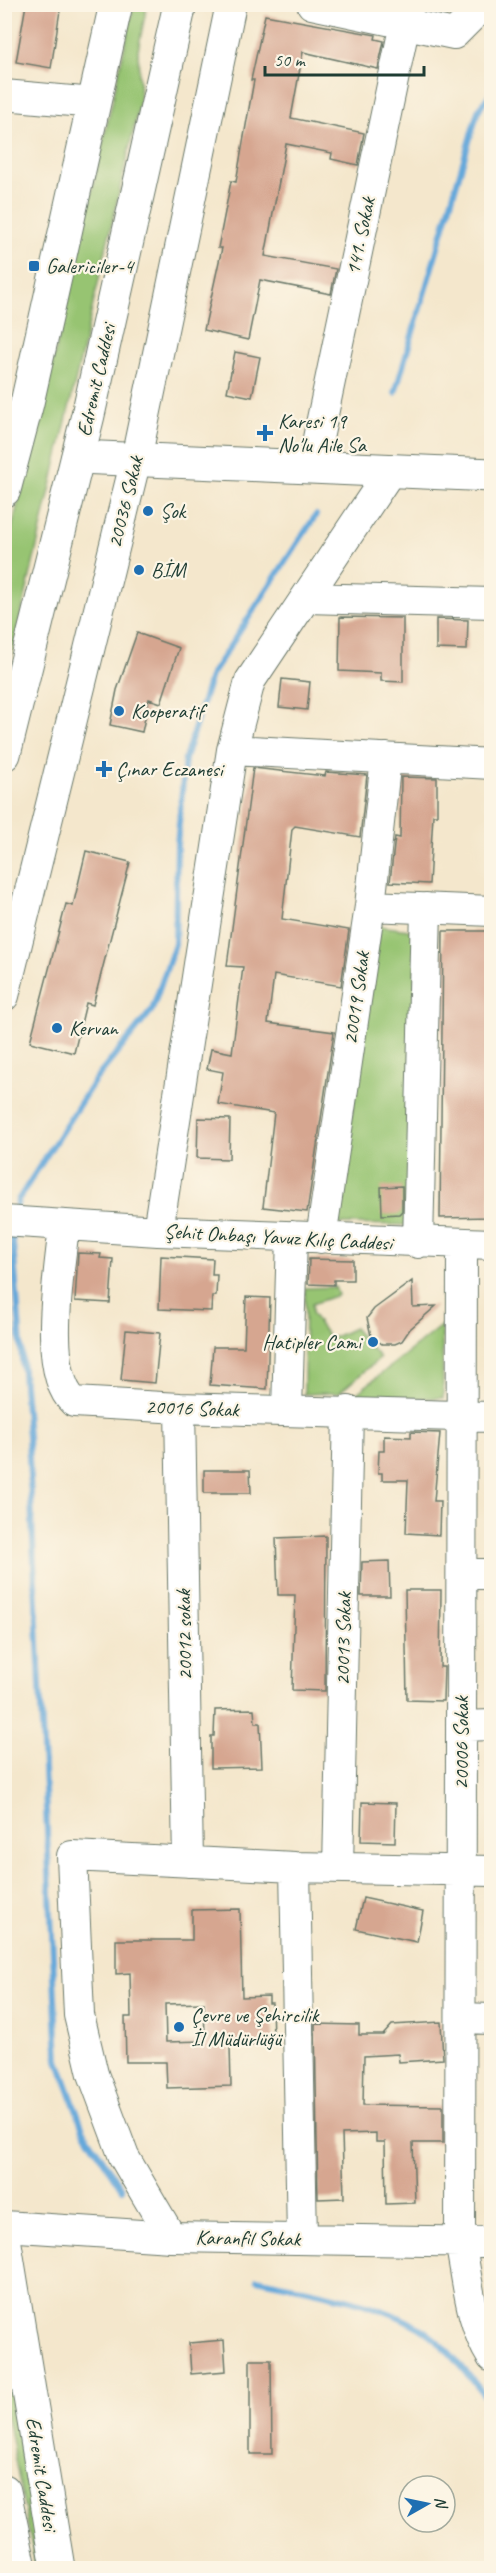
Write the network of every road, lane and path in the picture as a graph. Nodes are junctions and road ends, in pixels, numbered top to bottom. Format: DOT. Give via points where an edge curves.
graph roads {
  1 [pos="116,4"];
  2 [pos="160,4"];
  3 [pos="180,4"];
  4 [pos="231,4"];
  5 [pos="312,4"];
  6 [pos="484,4"];
  7 [pos="406,15"];
  8 [pos="4,95"];
  9 [pos="94,103"];
  10 [pos="149,143"];
  11 [pos="78,457"];
  12 [pos="136,459"];
  13 [pos="312,467"];
  14 [pos="391,470"];
  15 [pos="492,475"];
  16 [pos="4,490"];
  17 [pos="306,598"];
  18 [pos="492,603"];
  19 [pos="232,750"];
  20 [pos="4,754"];
  21 [pos="386,758"];
  22 [pos="492,764"];
  23 [pos="370,906"];
  24 [pos="426,908"];
  25 [pos="492,911"];
  26 [pos="4,996"];
  27 [pos="4,1221"];
  28 [pos="64,1226"];
  29 [pos="158,1231"];
  30 [pos="306,1237"];
  31 [pos="418,1243"];
  32 [pos="477,1244"];
  33 [pos="180,1408"];
  34 [pos="286,1410"];
  35 [pos="348,1411"];
  36 [pos="462,1414"];
  37 [pos="492,1417"];
  38 [pos="462,1574"];
  39 [pos="492,1574"];
  40 [pos="492,1725"];
  41 [pos="461,1726"];
  42 [pos="188,1862"];
  43 [pos="296,1867"];
  44 [pos="338,1868"];
  45 [pos="461,1871"];
  46 [pos="492,1871"];
  47 [pos="461,2018"];
  48 [pos="492,2019"];
  49 [pos="4,2226"];
  50 [pos="171,2237"];
  51 [pos="4,2238"];
  52 [pos="302,2239"];
  53 [pos="460,2241"];
  54 [pos="492,2242"];
  55 [pos="4,2331"];
  56 [pos="492,2357"];
  57 [pos="34,2424"];
  58 [pos="4,2491"];
  59 [pos="20,2568"];
  60 [pos="58,2568"];
  1 -- 9 [label="main road"];
  2 -- 10 [label="main road" via="148,94"];
  3 -- 10 [label="main road, Edremit Caddesi"];
  4 -- 12 [label="street, 20036 Sokak"];
  5 -- 7 [label="street"];
  6 -- 7 [label="street" via="454,34"];
  7 -- 13 [label="street, 141. Sokak"];
  8 -- 9 [label="street"];
  9 -- 16 [label="main road"];
  10 -- 11 [label="main road, Edremit Caddesi"];
  11 -- 12 [label="main road"];
  11 -- 20 [label="main road, Edremit Caddesi"];
  12 -- 13 [label="main road"];
  12 -- 26 [label="street, 20036 Sokak"];
  13 -- 14 [label="main road"];
  14 -- 15 [label="main road"];
  14 -- 17 [label="street"];
  17 -- 18 [label="street"];
  17 -- 19 [label="street" via="250,681"];
  19 -- 21 [label="street"];
  19 -- 29 [label="street"];
  21 -- 22 [label="street"];
  21 -- 23 [label="street, 20019 Sokak"];
  23 -- 24 [label="street"];
  23 -- 30 [label="street, 20019 Sokak"];
  24 -- 25 [label="street"];
  24 -- 31 [label="street"];
  27 -- 28 [label="street, Şehit Onbaşı Yavuz Kılıç Caddesi"];
  28 -- 29 [label="street, Şehit Onbaşı Yavuz Kılıç Caddesi"];
  28 -- 33 [label="street, 20016 Sokak" via="55,1311 58,1368 66,1394 74,1402"];
  29 -- 30 [label="street, Şehit Onbaşı Yavuz Kılıç Caddesi"];
  30 -- 31 [label="street, Şehit Onbaşı Yavuz Kılıç Caddesi"];
  30 -- 34 [label="street, 20019 Sokak"];
  31 -- 32 [label="street, Şehit Onbaşı Yavuz Kılıç Caddesi"];
  32 -- 36 [label="street, 20006 Sokak"];
  33 -- 34 [label="street, 20016 Sokak"];
  33 -- 42 [label="street, 20012 sokak"];
  34 -- 35 [label="street, 20016 Sokak"];
  35 -- 36 [label="street, 20016 Sokak"];
  35 -- 44 [label="street, 20013 Sokak"];
  36 -- 37 [label="street, 20016 Sokak"];
  36 -- 38 [label="street, 20006 Sokak"];
  38 -- 39 [label="street"];
  38 -- 41 [label="street, 20006 Sokak"];
  40 -- 41 [label="street"];
  41 -- 45 [label="street, 20006 Sokak"];
  42 -- 43 [label="street"];
  42 -- 50 [label="street" via="72,1856 79,2015 93,2074 124,2157"];
  43 -- 44 [label="street"];
  43 -- 52 [label="street"];
  44 -- 45 [label="street"];
  45 -- 46 [label="street"];
  45 -- 47 [label="street, 20006 Sokak"];
  47 -- 48 [label="street"];
  47 -- 53 [label="street, 20006 Sokak"];
  49 -- 50 [label="street, Karanfil Sokak"];
  50 -- 52 [label="street, Karanfil Sokak"];
  51 -- 57 [label="main road, Edremit Caddesi"];
  52 -- 53 [label="street, Karanfil Sokak"];
  53 -- 54 [label="street, Karanfil Sokak"];
  53 -- 56 [label="street, 20006 Sokak" via="475,2322"];
  55 -- 57 [label="main road"];
  57 -- 60 [label="main road, Edremit Caddesi"];
  58 -- 59 [label="main road, Edremit Caddesi"];
}
